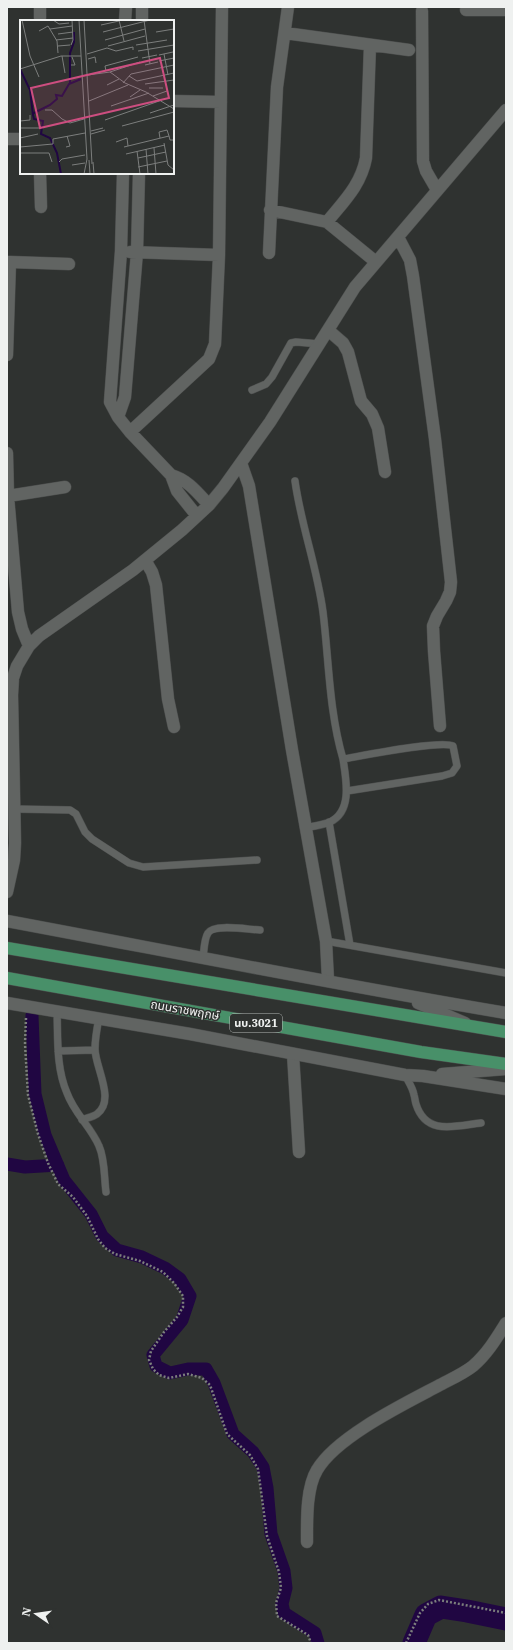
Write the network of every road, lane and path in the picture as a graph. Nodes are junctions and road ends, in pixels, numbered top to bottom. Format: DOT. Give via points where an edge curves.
graph roads {
  1 [pos="126,7"];
  2 [pos="142,7"];
  3 [pos="222,7"];
  4 [pos="288,7"];
  5 [pos="466,10"];
  6 [pos="506,10"];
  7 [pos="422,11"];
  8 [pos="126,20"];
  9 [pos="142,20"];
  10 [pos="285,33"];
  11 [pos="370,45"];
  12 [pos="409,50"];
  13 [pos="174,101"];
  14 [pos="221,102"];
  15 [pos="506,110"];
  16 [pos="7,139"];
  17 [pos="20,139"];
  18 [pos="40,174"];
  19 [pos="123,174"];
  20 [pos="139,174"];
  21 [pos="437,190"];
  22 [pos="41,207"];
  23 [pos="270,210"];
  24 [pos="327,222"];
  25 [pos="398,236"];
  26 [pos="120,251"];
  27 [pos="137,252"];
  28 [pos="269,253"];
  29 [pos="219,255"];
  30 [pos="9,262"];
  31 [pos="376,262"];
  32 [pos="69,264"];
  33 [pos="328,330"];
  34 [pos="320,344"];
  35 [pos="7,355"];
  36 [pos="252,390"];
  37 [pos="118,417"];
  38 [pos="130,432"];
  39 [pos="7,452"];
  40 [pos="241,463"];
  41 [pos="385,472"];
  42 [pos="171,475"];
  43 [pos="295,481"];
  44 [pos="65,487"];
  45 [pos="8,496"];
  46 [pos="209,504"];
  47 [pos="198,516"];
  48 [pos="145,560"];
  49 [pos="29,646"];
  50 [pos="9,695"];
  51 [pos="440,726"];
  52 [pos="174,727"];
  53 [pos="343,759"];
  54 [pos="10,772"];
  55 [pos="348,791"];
  56 [pos="15,809"];
  57 [pos="329,822"];
  58 [pos="306,828"];
  59 [pos="257,860"];
  60 [pos="8,888"];
  61 [pos="7,921"];
  62 [pos="260,930"];
  63 [pos="326,941"];
  64 [pos="350,945"];
  65 [pos="7,948"];
  66 [pos="203,958"];
  67 [pos="506,973"];
  68 [pos="7,978"];
  69 [pos="328,980"];
  70 [pos="398,995"];
  71 [pos="7,1003"];
  72 [pos="26,1006"];
  73 [pos="57,1011"];
  74 [pos="506,1013"];
  75 [pos="99,1018"];
  76 [pos="473,1026"];
  77 [pos="506,1032"];
  78 [pos="95,1050"];
  79 [pos="58,1052"];
  80 [pos="293,1054"];
  81 [pos="506,1064"];
  82 [pos="506,1069"];
  83 [pos="405,1075"];
  84 [pos="423,1076"];
  85 [pos="506,1089"];
  86 [pos="82,1120"];
  87 [pos="481,1124"];
  88 [pos="299,1152"];
  89 [pos="106,1192"];
  90 [pos="506,1323"];
  91 [pos="307,1542"];
  92 [pos="506,1613"];
  93 [pos="311,1643"];
  94 [pos="406,1643"];
  1 -- 8 [label="street"];
  2 -- 9 [label="street"];
  3 -- 14 [label="street"];
  4 -- 10 [label="street"];
  5 -- 6 [label="street"];
  7 -- 21 [label="street" via="423,161"];
  10 -- 11 [label="street"];
  10 -- 23 [label="street" via="277,87"];
  11 -- 12 [label="street"];
  11 -- 24 [label="street" via="364,168 360,179"];
  13 -- 14 [label="street"];
  14 -- 29 [label="street"];
  15 -- 21 [label="street"];
  16 -- 17 [label="street"];
  18 -- 22 [label="street"];
  19 -- 26 [label="street"];
  20 -- 27 [label="street"];
  21 -- 25 [label="street"];
  23 -- 24 [label="street"];
  23 -- 28 [label="street"];
  24 -- 31 [label="street"];
  25 -- 31 [label="street"];
  25 -- 51 [label="street" via="410,260 413,276 451,582 450,592 433,626"];
  26 -- 27 [label="street"];
  26 -- 37 [label="street" via="110,391 110,402"];
  27 -- 29 [label="street"];
  27 -- 37 [label="street" via="125,397"];
  29 -- 38 [label="street" via="213,353"];
  30 -- 32 [label="street"];
  30 -- 35 [label="street"];
  31 -- 33 [label="street" via="355,287"];
  33 -- 34 [label="street"];
  33 -- 41 [label="street" via="343,343 348,352 361,401 372,414 378,428"];
  34 -- 36 [label="lane" via="291,343 266,384"];
  34 -- 40 [label="street"];
  37 -- 38 [label="street"];
  38 -- 42 [label="street"];
  39 -- 45 [label="street"];
  40 -- 46 [label="street" via="232,478"];
  40 -- 58 [label="street" via="249,486"];
  42 -- 46 [label="street" via="188,483"];
  42 -- 47 [label="street" via="177,491"];
  43 -- 53 [label="lane" via="299,510 317,574 335,726"];
  44 -- 45 [label="street"];
  45 -- 49 [label="street" via="18,612"];
  46 -- 47 [label="street"];
  47 -- 48 [label="street"];
  48 -- 49 [label="street" via="39,636"];
  48 -- 52 [label="street" via="156,585 168,699"];
  49 -- 50 [label="street" via="17,666"];
  50 -- 54 [label="street"];
  53 -- 55 [label="lane"];
  53 -- 55 [label="lane" via="435,745 449,744 455,750 457,766 452,773"];
  54 -- 56 [label="street"];
  55 -- 57 [label="lane" via="342,810 337,818"];
  56 -- 59 [label="lane" via="70,810 76,814 85,832 92,839 117,857 143,867"];
  56 -- 60 [label="street" via="14,860"];
  57 -- 58 [label="lane"];
  57 -- 64 [label="lane"];
  58 -- 63 [label="street"];
  61 -- 66 [label="street"];
  62 -- 66 [label="lane" via="210,930"];
  63 -- 64 [label="lane"];
  63 -- 69 [label="street"];
  64 -- 67 [label="lane"];
  65 -- 76 [label="main road"];
  66 -- 69 [label="street"];
  68 -- 81 [label="main road, ถนนราชพฤกษ์ / นบ.3021" via="421,1052"];
  69 -- 70 [label="street"];
  70 -- 74 [label="street"];
  70 -- 76 [label="street"];
  71 -- 72 [label="street, ถนนราชพฤกษ์ / นบ.3021"];
  72 -- 73 [label="street, ถนนราชพฤกษ์ / นบ.3021"];
  72 -- 93 [label="path" via="28,1095 48,1163 58,1184 73,1197 87,1216 105,1248 163,1272 183,1296 183,1307 151,1351 149,1360 153,1370 159,1375 169,1378 188,1374 202,1378 210,1385 227,1434 250,1455 258,1469 267,1536 280,1572 281,1588 276,1603 277,1616 308,1635"];
  73 -- 75 [label="street, ถนนราชพฤกษ์ / นบ.3021"];
  73 -- 79 [label="lane"];
  75 -- 78 [label="lane"];
  75 -- 80 [label="street, ถนนราชพฤกษ์ / นบ.3021"];
  76 -- 77 [label="main road"];
  78 -- 79 [label="lane"];
  78 -- 86 [label="lane" via="105,1098 102,1109 96,1115"];
  79 -- 86 [label="lane" via="66,1093"];
  80 -- 83 [label="street, ถนนราชพฤกษ์ / นบ.3021"];
  80 -- 88 [label="street"];
  82 -- 84 [label="street"];
  83 -- 84 [label="street, ถนนราชพฤกษ์ / นบ.3021"];
  83 -- 87 [label="lane" via="425,1121 443,1127"];
  84 -- 85 [label="street"];
  86 -- 89 [label="lane" via="99,1146"];
  90 -- 91 [label="street" via="484,1356 471,1368 356,1433 326,1457 316,1471 311,1488"];
  92 -- 94 [label="path" via="439,1600 428,1604 420,1613"];
}
